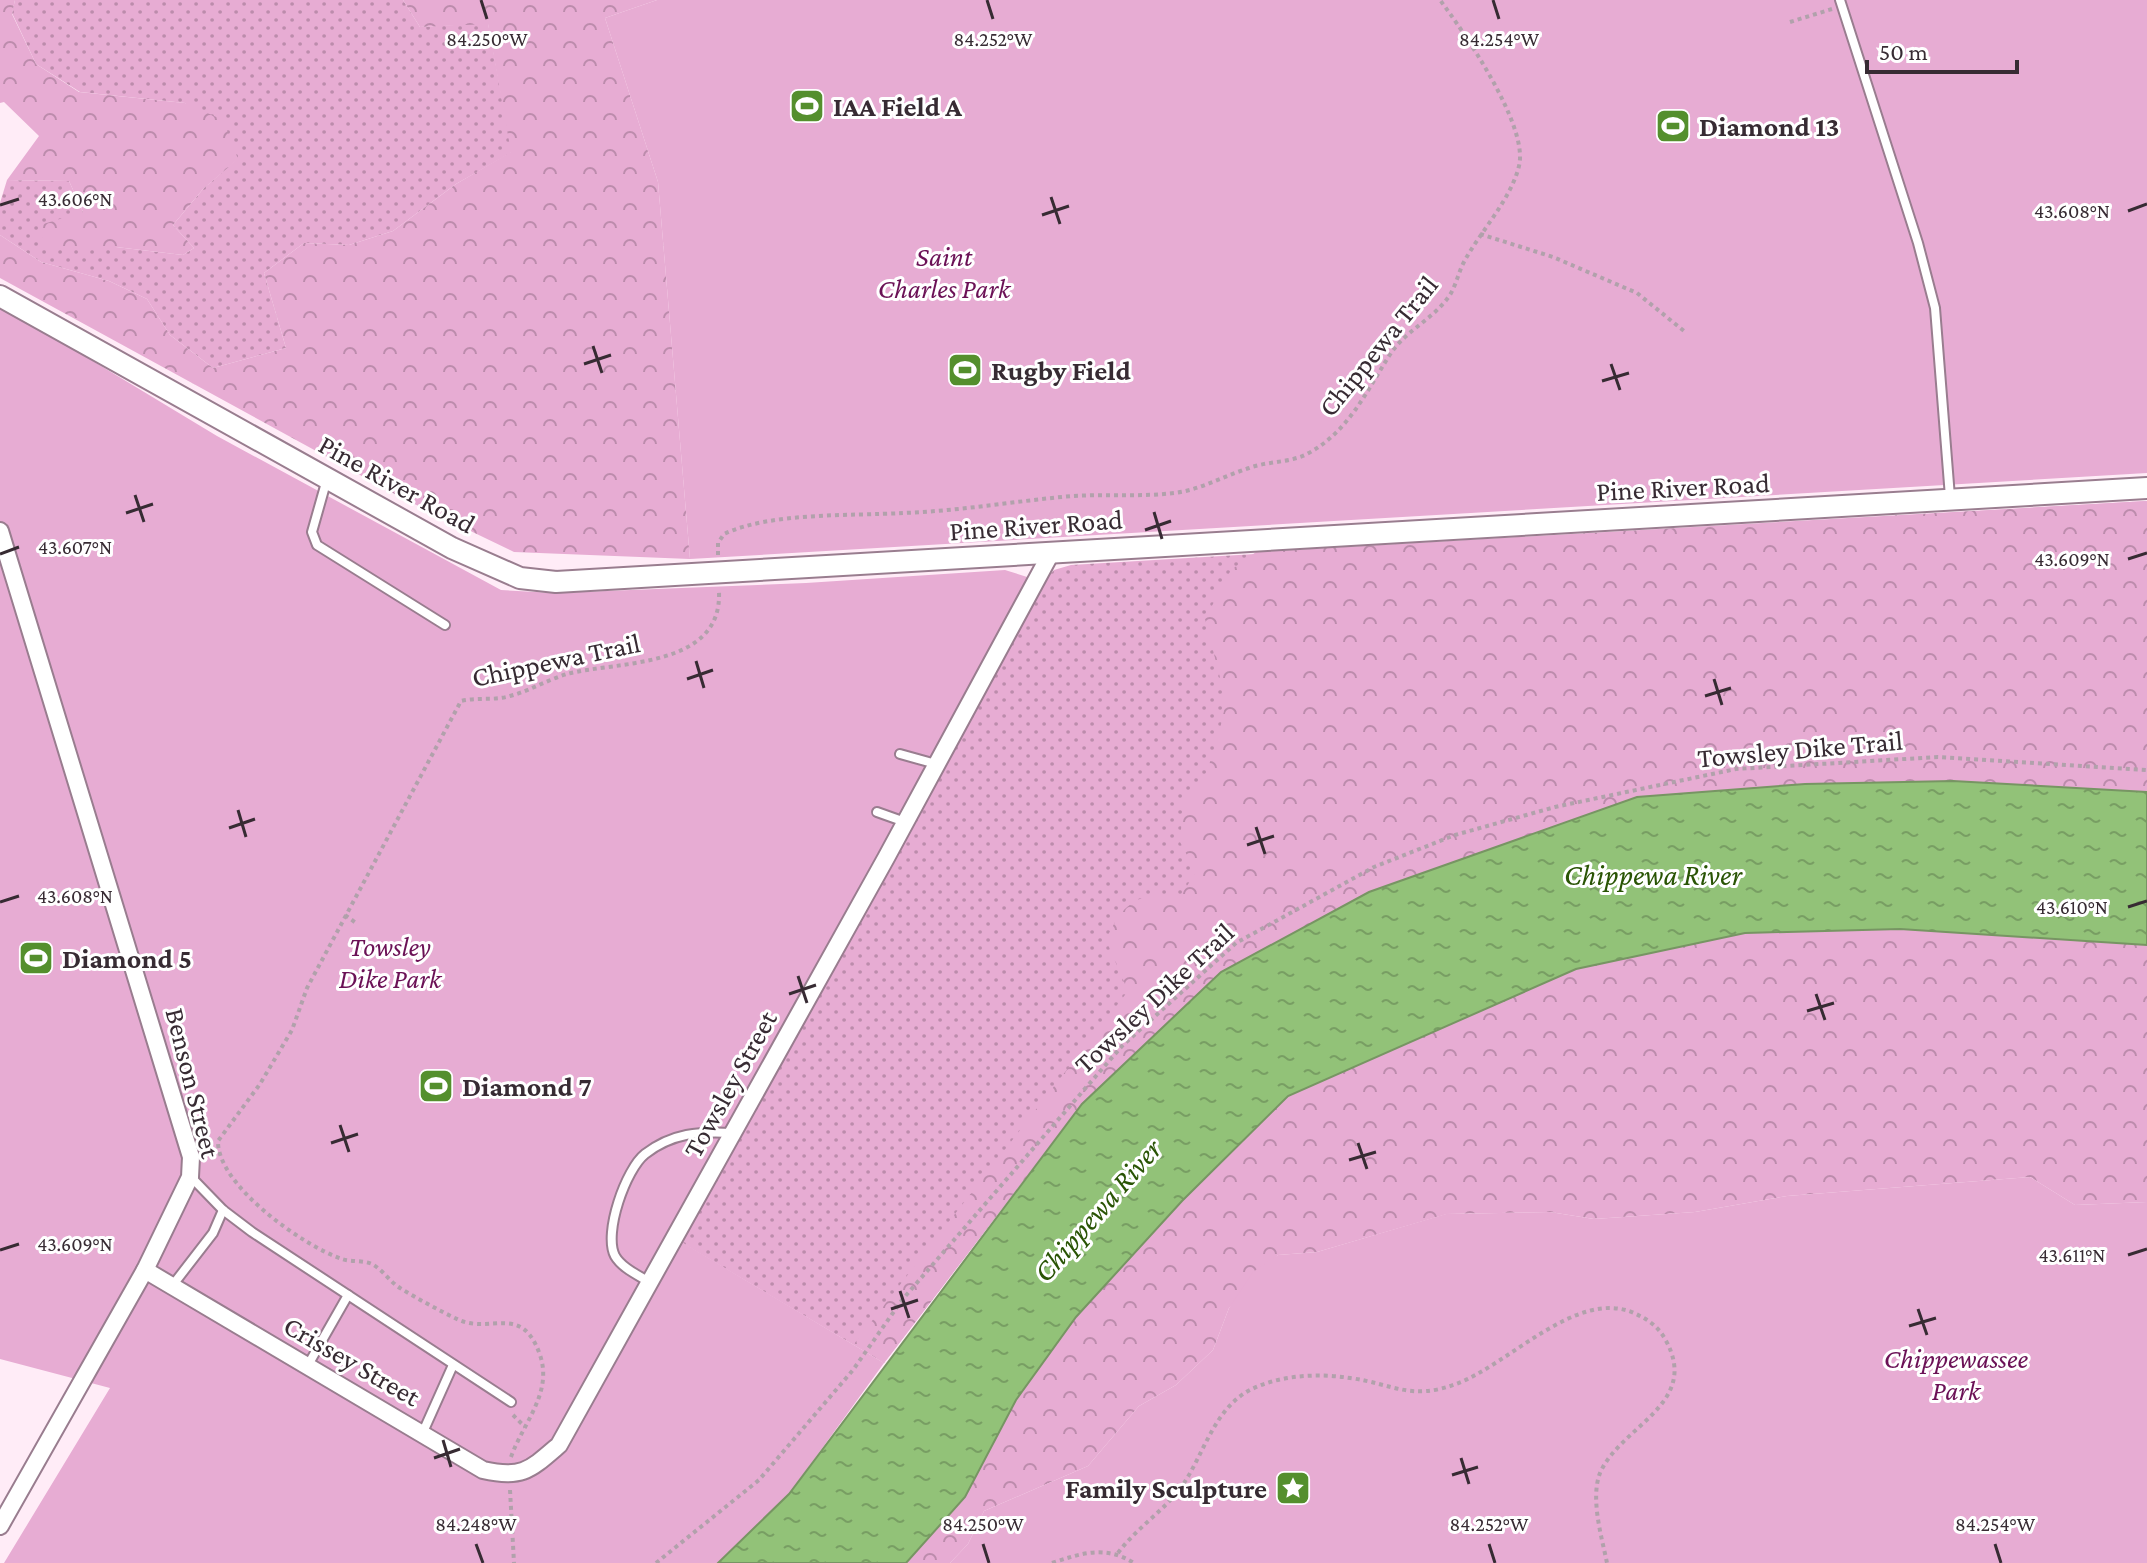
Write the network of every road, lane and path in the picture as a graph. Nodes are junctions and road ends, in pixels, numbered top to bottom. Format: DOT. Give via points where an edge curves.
graph roads {
  1 [pos="1440,0"];
  2 [pos="1840,3"];
  3 [pos="1790,22"];
  4 [pos="1480,234"];
  5 [pos="0,296"];
  6 [pos="1684,331"];
  7 [pos="327,478"];
  8 [pos="2147,488"];
  9 [pos="1950,498"];
  10 [pos="0,531"];
  11 [pos="1051,553"];
  12 [pos="718,572"];
  13 [pos="445,625"];
  14 [pos="900,754"];
  15 [pos="936,764"];
  16 [pos="2147,770"];
  17 [pos="877,812"];
  18 [pos="905,822"];
  19 [pos="345,915"];
  20 [pos="356,923"];
  21 [pos="733,1133"];
  22 [pos="190,1177"];
  23 [pos="223,1210"];
  24 [pos="145,1270"];
  25 [pos="650,1283"];
  26 [pos="172,1286"];
  27 [pos="348,1295"];
  28 [pos="308,1365"];
  29 [pos="453,1365"];
  30 [pos="511,1402"];
  31 [pos="423,1432"];
  32 [pos="510,1476"];
  33 [pos="0,1526"];
  34 [pos="1118,1553"];
  35 [pos="514,1563"];
  36 [pos="656,1563"];
  37 [pos="1052,1563"];
  38 [pos="1134,1563"];
  39 [pos="1607,1563"];
  1 -- 4 [label="path, Chippewa Trail" via="1485,67 1516,139 1517,173"];
  2 -- 3 [label="path"];
  2 -- 9 [label="lane" via="1932,297"];
  4 -- 6 [label="path" via="1553,257 1637,293"];
  4 -- 12 [label="path, Chippewa Trail" via="1450,296 1391,353 1365,400 1308,453 1175,493 1100,494 963,511 771,520 724,534 718,543"];
  5 -- 7 [label="street, Pine River Road"];
  7 -- 12 [label="street, Pine River Road" via="452,548 520,578 556,582"];
  7 -- 13 [label="lane" via="312,532 317,545"];
  8 -- 9 [label="street, Pine River Road"];
  9 -- 11 [label="street, Pine River Road"];
  10 -- 22 [label="street, Benson Street" via="182,1121"];
  11 -- 12 [label="street, Pine River Road"];
  11 -- 15 [label="street, Towsley Street"];
  12 -- 19 [label="path, Chippewa Trail" via="717,614 678,650 647,663 567,674 511,696 461,701"];
  14 -- 15 [label="lane"];
  15 -- 18 [label="street, Towsley Street"];
  16 -- 36 [label="path, Towsley Dike Trail" via="1938,757 1736,769 1610,793 1455,835 1374,867 1236,943 1122,1046 902,1300 853,1370 759,1480"];
  17 -- 18 [label="lane"];
  18 -- 21 [label="street, Towsley Street"];
  19 -- 20 [label="path"];
  19 -- 32 [label="path, Chippewa Trail" via="292,1030 225,1129 218,1151 252,1200 306,1239 341,1259 371,1264 398,1287 462,1321 486,1325 503,1320 532,1339 543,1390 516,1445"];
  21 -- 25 [label="street, Towsley Street"];
  21 -- 25 [label="lane" via="694,1131 642,1155 616,1204 614,1254"];
  22 -- 23 [label="lane"];
  22 -- 24 [label="street, Benson Street"];
  23 -- 26 [label="lane" via="213,1233"];
  23 -- 27 [label="lane"];
  24 -- 26 [label="street, Crissey Street"];
  24 -- 33 [label="street, Benson Street"];
  25 -- 32 [label="street, Towsley Street" via="559,1445 537,1465"];
  26 -- 28 [label="street, Crissey Street"];
  27 -- 28 [label="lane"];
  27 -- 29 [label="lane"];
  28 -- 31 [label="street, Crissey Street"];
  29 -- 30 [label="lane"];
  29 -- 31 [label="lane"];
  31 -- 32 [label="street, Crissey Street" via="483,1470"];
  32 -- 35 [label="path, Chippewa Trail"];
  34 -- 37 [label="path" via="1087,1551"];
  34 -- 38 [label="path"];
  34 -- 39 [label="path" via="1184,1483 1225,1411 1248,1391 1308,1376 1352,1378 1425,1394 1504,1361 1571,1315 1600,1306 1648,1319 1675,1362 1672,1387 1658,1410 1615,1451 1599,1475 1597,1500"];
}
